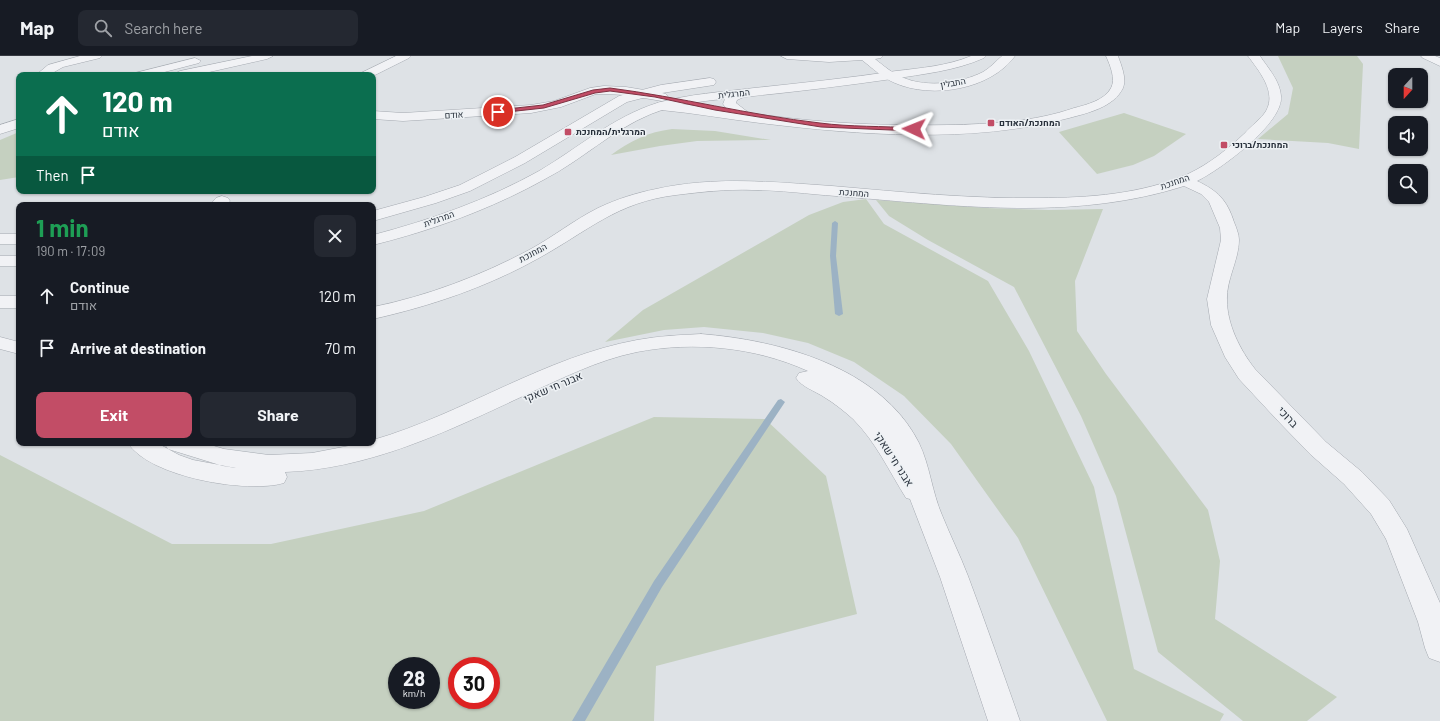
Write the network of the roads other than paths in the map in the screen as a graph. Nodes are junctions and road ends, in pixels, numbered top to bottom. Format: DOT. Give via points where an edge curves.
graph roads {
  1 [pos="96,56"];
  2 [pos="220,56"];
  3 [pos="267,56"];
  4 [pos="405,56"];
  5 [pos="787,56"];
  6 [pos="980,56"];
  7 [pos="1009,56"];
  8 [pos="1112,56"];
  9 [pos="1254,56"];
  10 [pos="1427,56"];
  11 [pos="874,60"];
  12 [pos="897,63"];
  13 [pos="1440,63"];
  14 [pos="841,70"];
  15 [pos="44,72"];
  16 [pos="152,72"];
  17 [pos="194,72"];
  18 [pos="371,72"];
  19 [pos="892,76"];
  20 [pos="721,81"];
  21 [pos="604,90"];
  22 [pos="641,93"];
  23 [pos="740,94"];
  24 [pos="623,99"];
  25 [pos="682,101"];
  26 [pos="658,107"];
  27 [pos="16,112"];
  28 [pos="743,113"];
  29 [pos="376,115"];
  30 [pos="0,118"];
  31 [pos="16,124"];
  32 [pos="821,125"];
  33 [pos="0,130"];
  34 [pos="1184,180"];
  35 [pos="376,215"];
  36 [pos="0,239"];
  37 [pos="16,239"];
  38 [pos="376,239"];
  39 [pos="0,261"];
  40 [pos="16,261"];
  41 [pos="0,302"];
  42 [pos="16,302"];
  43 [pos="376,312"];
  44 [pos="0,343"];
  45 [pos="16,347"];
  46 [pos="145,446"];
  47 [pos="184,446"];
  48 [pos="924,503"];
  49 [pos="1440,648"];
  50 [pos="1004,721"];
  1 -- 15 [label="street"];
  2 -- 16 [label="street"];
  3 -- 17 [label="street"];
  4 -- 18 [label="street"];
  5 -- 11 [label="street"];
  6 -- 19 [label="street, המרגלית" via="968,62"];
  7 -- 19 [label="street, התבלין" via="988,74 956,84 923,86 910,84"];
  8 -- 32 [label="street" via="1118,80 1113,94 1103,102 1057,117 1035,122 964,129"];
  9 -- 34 [label="street, המחנכת" via="1272,83 1275,94 1272,111 1222,160"];
  10 -- 13 [label="street"];
  11 -- 12 [label="street"];
  11 -- 14 [label="street"];
  11 -- 19 [label="street, התבלין"];
  19 -- 23 [label="street, המרגלית"];
  20 -- 22 [label="street, המרגלית"];
  21 -- 22 [label="street, אודם"];
  21 -- 24 [label="street" via="617,92"];
  21 -- 29 [label="street, אודם" via="557,104 510,111"];
  22 -- 24 [label="street, המרגלית"];
  22 -- 25 [label="street"];
  22 -- 26 [label="street" via="653,98"];
  23 -- 25 [label="street, המרגלית"];
  23 -- 28 [label="street" via="732,98 730,104"];
  24 -- 35 [label="street, המרגלית" via="520,160 471,185"];
  25 -- 26 [label="street, המרגלית"];
  25 -- 28 [label="street"];
  26 -- 32 [label="street"];
  26 -- 38 [label="street, המרגלית" via="615,127 543,174 515,189 429,223"];
  27 -- 30 [label="street"];
  28 -- 32 [label="street"];
  31 -- 33 [label="street"];
  34 -- 43 [label="street, המחנכת" via="1137,193 1100,199 1036,203 955,200 752,185 675,190 625,202 535,253 450,292"];
  34 -- 49 [label="street, ברוכי" via="1206,191 1216,200 1228,228 1230,240 1217,299 1221,325 1235,357 1247,374 1287,417 1353,478 1380,507 1398,536 1433,622"];
  36 -- 37 [label="street"];
  39 -- 40 [label="street"];
  41 -- 42 [label="street"];
  44 -- 45 [label="street"];
  46 -- 48 [label="street, אבנר חי שאקי" via="165,459 210,473 269,478 303,475 340,469 389,456 609,365 660,355 722,355 794,373 813,381 849,404 877,431"];
  47 -- 48 [label="street, אבנר חי שאקי" via="234,461 280,465 353,455 413,436 601,356 636,346 698,340 749,347 801,361 846,382 893,421 903,436 918,475"];
  48 -- 50 [label="street, אבנר חי שאקי" via="953,575"];
}
